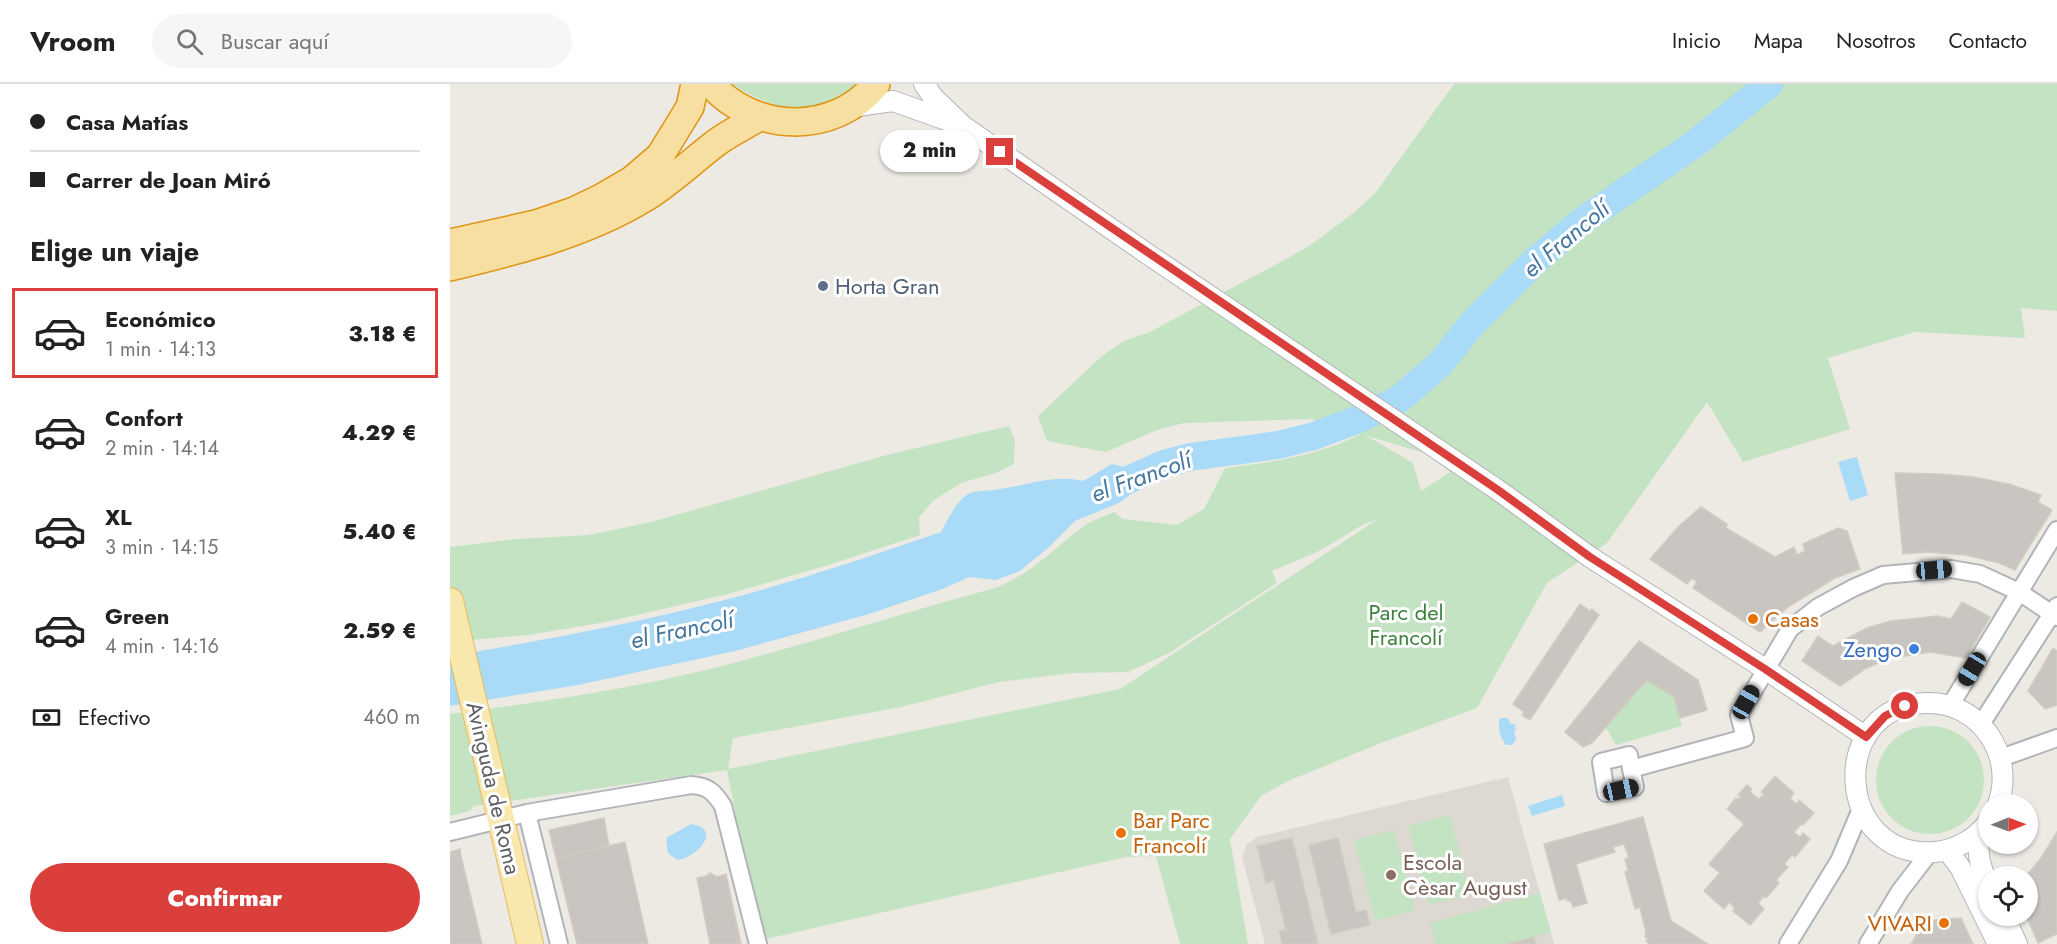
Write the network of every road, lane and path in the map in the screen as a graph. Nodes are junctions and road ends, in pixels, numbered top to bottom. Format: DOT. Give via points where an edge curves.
graph roads {
  1 [pos="695,84"];
  2 [pos="711,84"];
  3 [pos="876,84"];
  4 [pos="927,97"];
  5 [pos="848,108"];
  6 [pos="759,117"];
  7 [pos="450,243"];
  8 [pos="450,267"];
  9 [pos="2057,530"];
  10 [pos="2019,592"];
  11 [pos="450,601"];
  12 [pos="2056,612"];
  13 [pos="1765,669"];
  14 [pos="1950,705"];
  15 [pos="1981,724"];
  16 [pos="1866,737"];
  17 [pos="2057,738"];
  18 [pos="2001,758"];
  19 [pos="1631,769"];
  20 [pos="2000,794"];
  21 [pos="1861,809"];
  22 [pos="527,813"];
  23 [pos="501,819"];
  24 [pos="1978,831"];
  25 [pos="450,832"];
  26 [pos="1938,851"];
  27 [pos="521,906"];
  28 [pos="2009,926"];
  29 [pos="525,944"];
  30 [pos="530,944"];
  31 [pos="559,944"];
  32 [pos="758,944"];
  33 [pos="1788,944"];
  34 [pos="1868,944"];
  35 [pos="1998,944"];
  36 [pos="2018,944"];
  1 -- 7 [label="highway" via="690,107 660,156 632,180 574,211 536,224"];
  2 -- 6 [label="highway" via="730,103"];
  3 -- 5 [label="highway"];
  4 -- 5 [label="street"];
  4 -- 13 [label="street" via="963,126 1498,490 1590,557"];
  5 -- 6 [label="highway" via="801,122"];
  6 -- 8 [label="highway" via="718,141 645,198 615,214 539,243"];
  9 -- 10 [label="street"];
  10 -- 12 [label="street"];
  10 -- 13 [label="street" via="1980,574 1951,569 1883,574 1818,607 1790,629"];
  10 -- 14 [label="street"];
  11 -- 23 [label="main road, Avinguda de Roma"];
  12 -- 15 [label="street"];
  13 -- 16 [label="street"];
  13 -- 19 [label="street" via="1739,715 1745,738"];
  14 -- 15 [label="street"];
  14 -- 16 [label="street" via="1905,706 1885,716"];
  15 -- 18 [label="street"];
  16 -- 21 [label="street" via="1858,752 1854,778"];
  17 -- 18 [label="street"];
  18 -- 20 [label="street"];
  21 -- 26 [label="street" via="1884,837 1904,848"];
  21 -- 33 [label="street" via="1839,861"];
  22 -- 23 [label="street"];
  22 -- 31 [label="street, Avinguda de Roma"];
  22 -- 32 [label="street" via="691,785 705,786 715,792 723,806"];
  23 -- 25 [label="street"];
  23 -- 27 [label="main road, Avinguda de Roma"];
  24 -- 26 [label="street" via="1965,843"];
  26 -- 34 [label="street" via="1900,891"];
  26 -- 35 [label="street" via="1960,867"];
  27 -- 29 [label="street, Avinguda de Roma"];
  27 -- 30 [label="main road, Avinguda de Roma"];
  28 -- 36 [label="street"];
}
